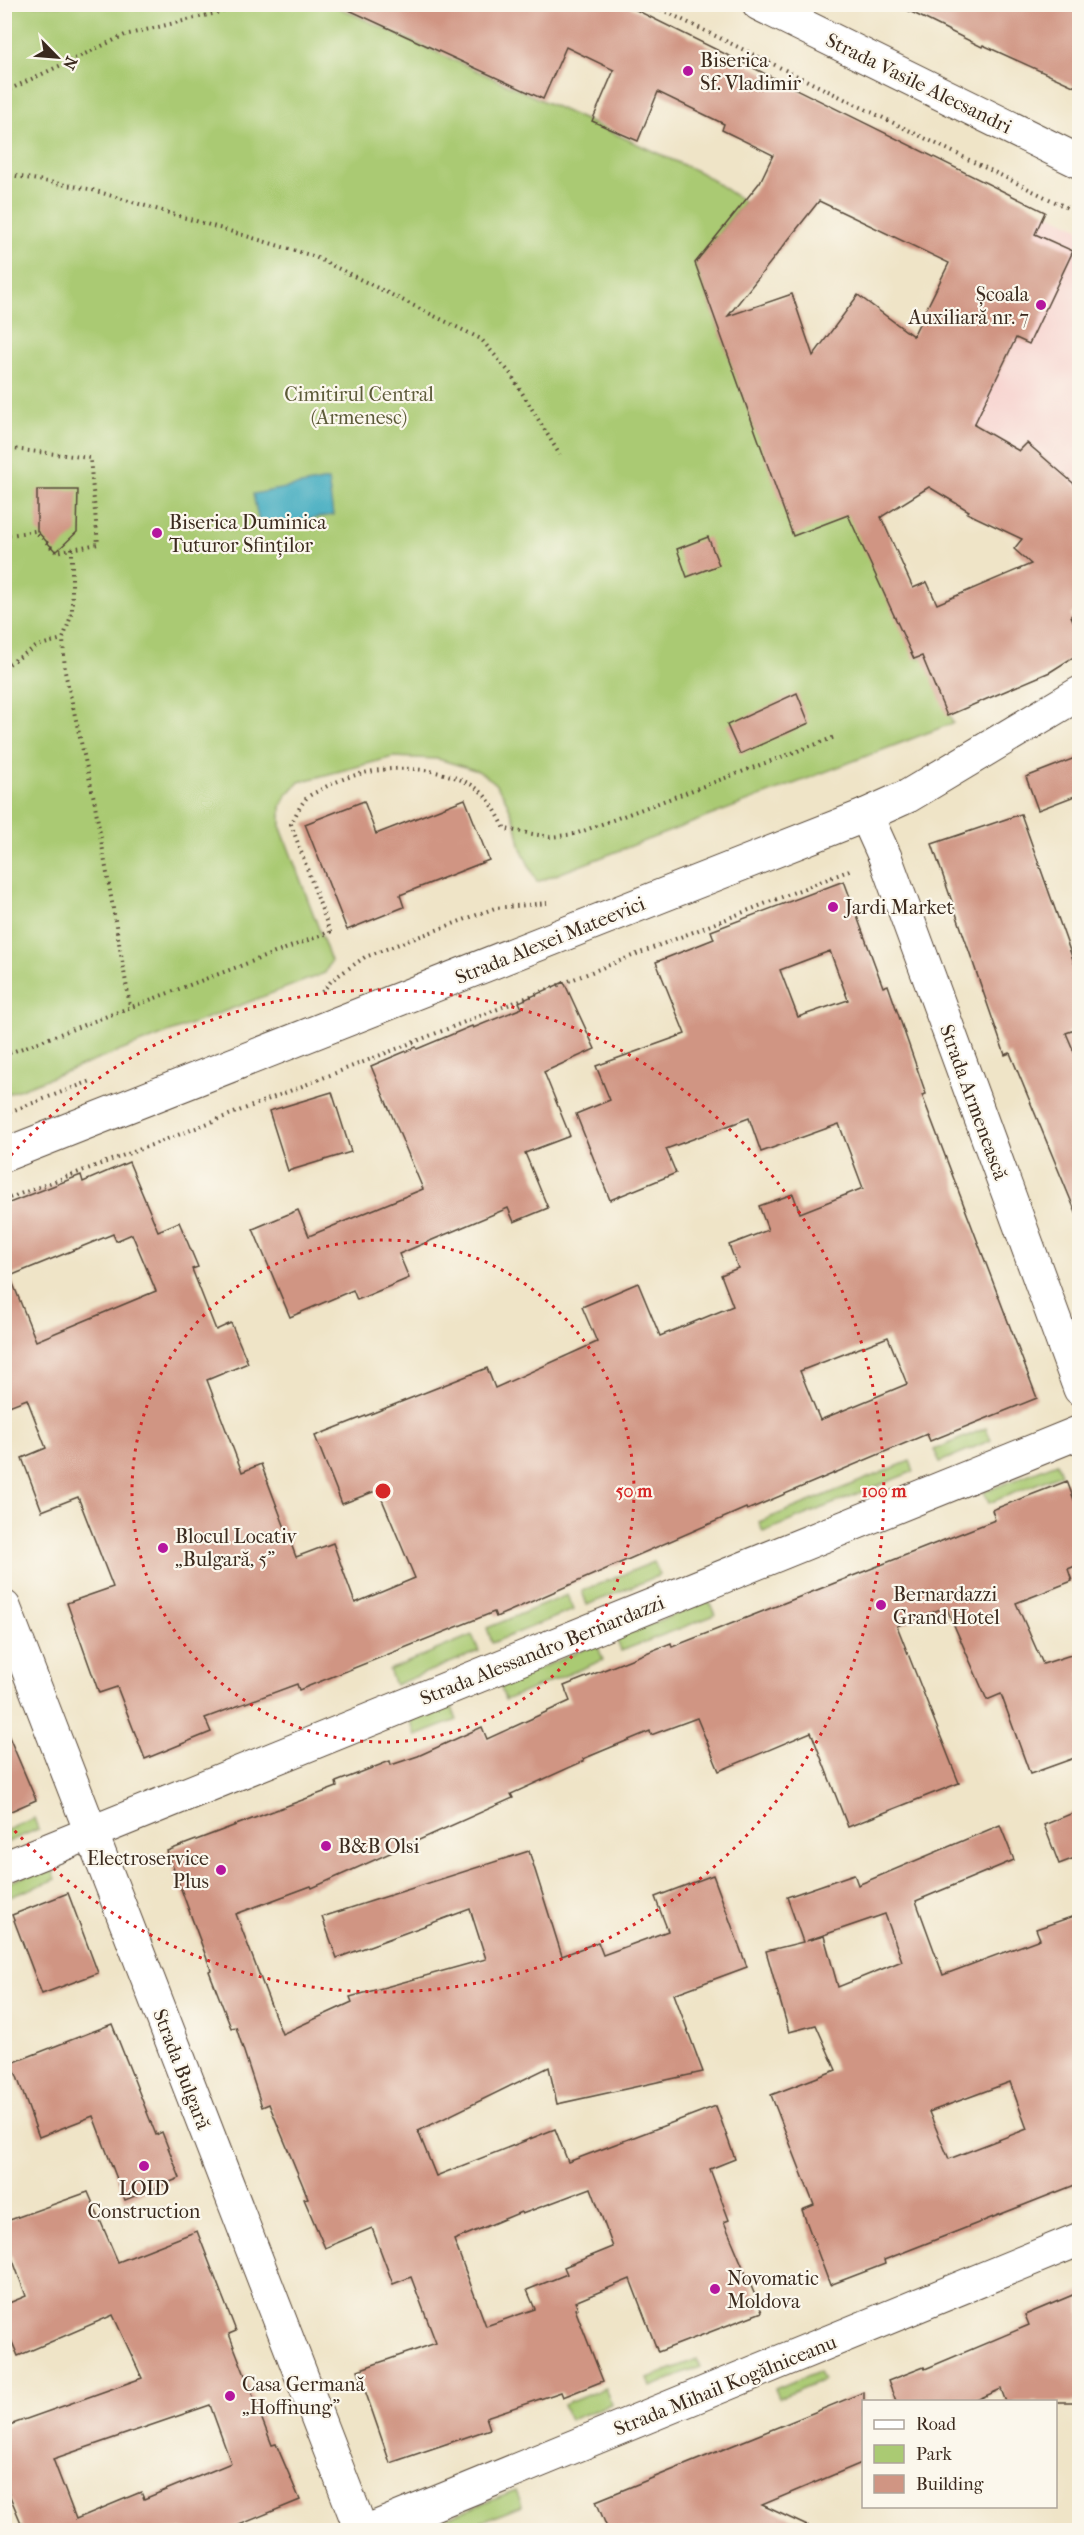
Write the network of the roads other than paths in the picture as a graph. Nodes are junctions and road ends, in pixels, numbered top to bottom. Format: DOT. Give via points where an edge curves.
graph roads {
  1 [pos="759,4"];
  2 [pos="1080,162"];
  3 [pos="1080,693"];
  4 [pos="866,816"];
  5 [pos="4,1155"];
  6 [pos="1080,1389"];
  7 [pos="1080,1431"];
  8 [pos="4,1607"];
  9 [pos="91,1835"];
  10 [pos="4,1868"];
  11 [pos="1080,2239"];
  12 [pos="361,2530"];
  13 [pos="370,2530"];
  1 -- 2 [label="main road, Strada Vasile Alecsandri"];
  3 -- 4 [label="main road, Strada Alexei Mateevici" via="908,796"];
  4 -- 5 [label="main road, Strada Alexei Mateevici"];
  4 -- 6 [label="main road, Strada Armenească" via="885,857"];
  7 -- 9 [label="main road, Strada Alessandro Bernardazzi"];
  8 -- 9 [label="main road, Strada Bulgară"];
  9 -- 10 [label="main road, Strada Alessandro Bernardazzi"];
  9 -- 12 [label="main road, Strada Bulgară"];
  11 -- 13 [label="main road, Strada Mihail Kogălniceanu"];
}
